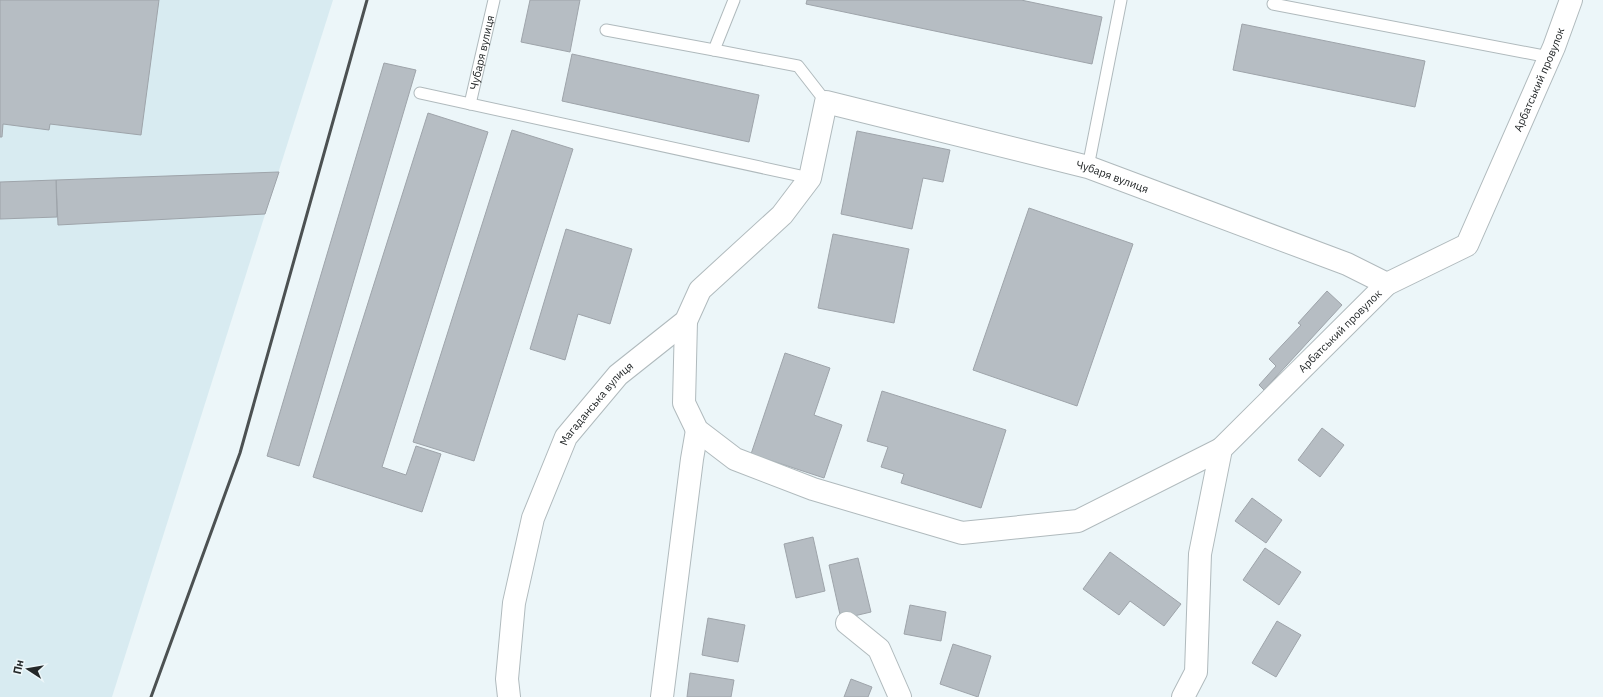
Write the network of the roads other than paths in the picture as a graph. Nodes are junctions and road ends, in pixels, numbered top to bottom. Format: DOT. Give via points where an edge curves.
graph roads {
  1 [pos="494,0"];
  2 [pos="734,0"];
  3 [pos="1122,0"];
  4 [pos="1571,0"];
  5 [pos="1273,4"];
  6 [pos="606,30"];
  7 [pos="714,50"];
  8 [pos="1549,57"];
  9 [pos="420,94"];
  10 [pos="826,102"];
  11 [pos="470,104"];
  12 [pos="1088,166"];
  13 [pos="810,178"];
  14 [pos="1387,284"];
  15 [pos="686,321"];
  16 [pos="697,430"];
  17 [pos="1221,449"];
  18 [pos="847,623"];
  19 [pos="509,697"];
  20 [pos="662,697"];
  21 [pos="900,697"];
  22 [pos="1183,697"];
  1 -- 11 [label="lane, Чубаря вулиця"];
  2 -- 7 [label="lane"];
  3 -- 12 [label="lane"];
  4 -- 8 [label="street, Арбатський провулок"];
  5 -- 8 [label="lane"];
  6 -- 7 [label="lane"];
  7 -- 10 [label="lane" via="798,66"];
  8 -- 14 [label="street, Арбатський провулок" via="1467,245"];
  9 -- 11 [label="lane"];
  10 -- 12 [label="street, Чубаря вулиця"];
  10 -- 13 [label="street"];
  11 -- 13 [label="lane"];
  12 -- 14 [label="street, Чубаря вулиця" via="1347,264"];
  13 -- 15 [label="street, Магаданська вулиця" via="782,215 700,290"];
  14 -- 17 [label="street, Арбатський провулок"];
  15 -- 16 [label="street" via="684,403"];
  15 -- 19 [label="street, Магаданська вулиця" via="618,375 566,437 533,518 514,603 507,679"];
  16 -- 17 [label="street, Арбатський провулок" via="735,459 813,489 962,533 1078,521"];
  16 -- 20 [label="street"];
  17 -- 22 [label="street" via="1200,554 1196,672"];
  18 -- 21 [label="street" via="879,649"];
}
